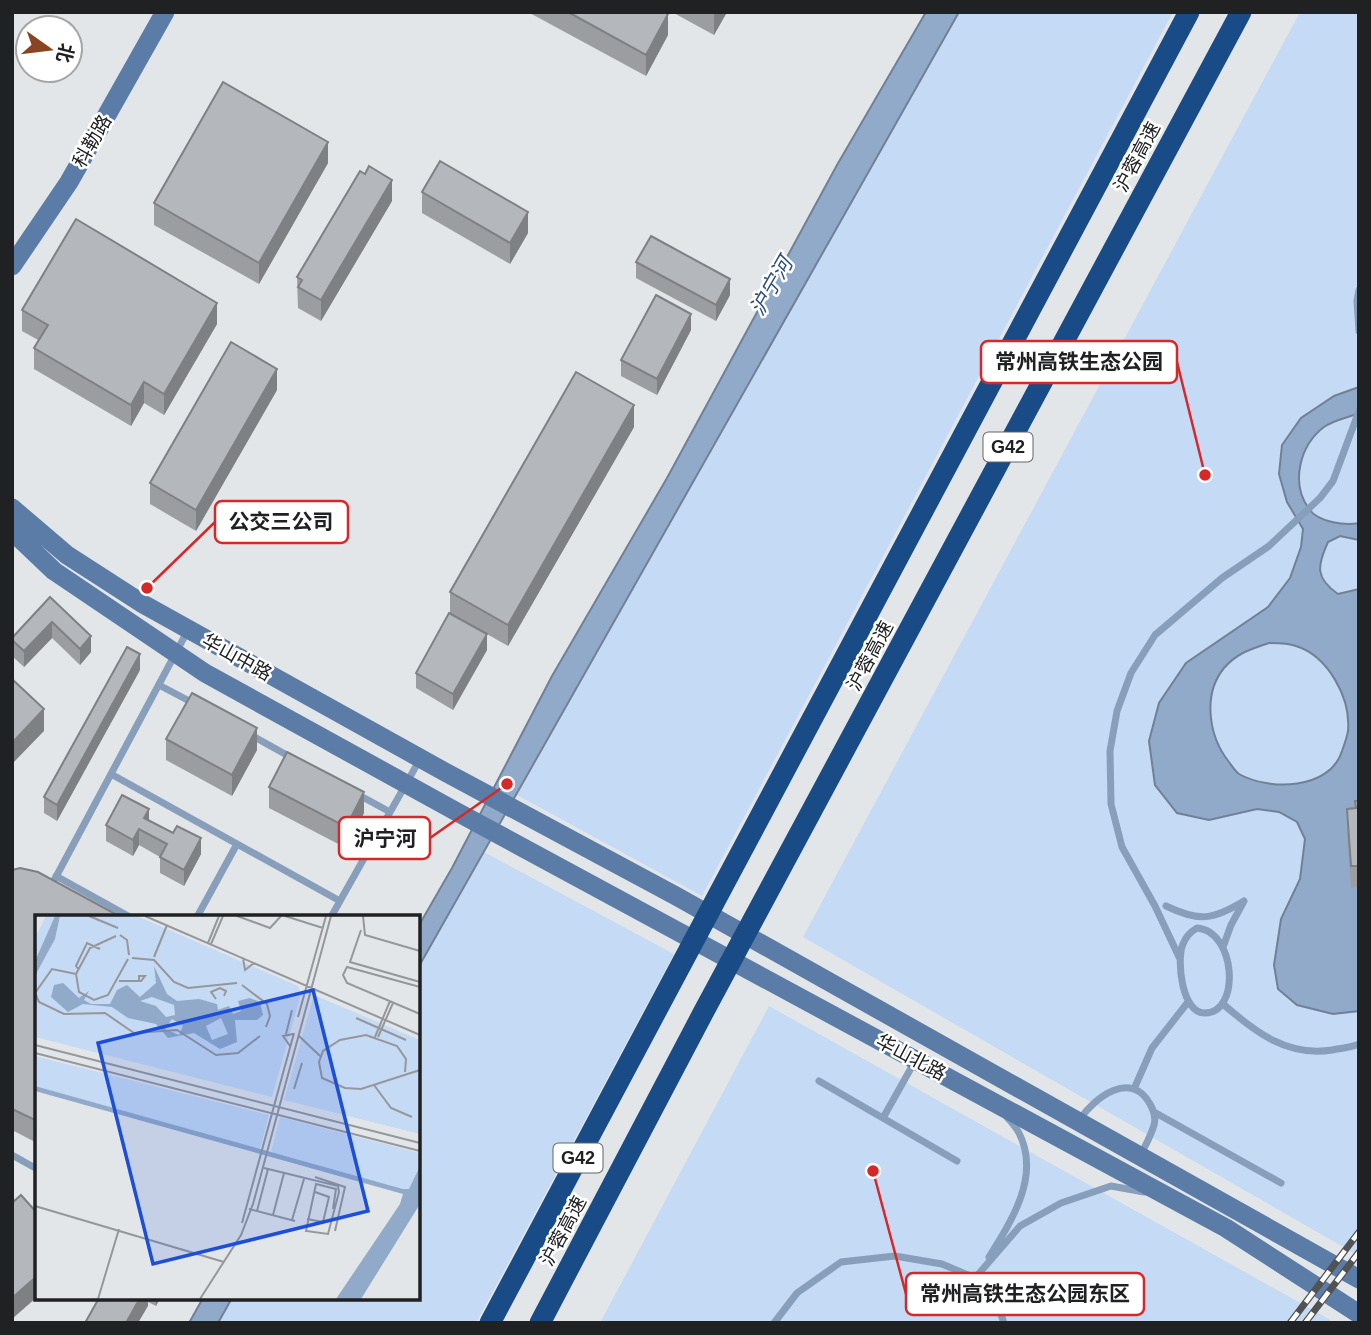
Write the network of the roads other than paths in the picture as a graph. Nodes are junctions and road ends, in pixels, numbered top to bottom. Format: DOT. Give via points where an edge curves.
graph roads {
  1 [pos="165,12"];
  2 [pos="1189,12"];
  3 [pos="1241,12"];
  4 [pos="12,266"];
  5 [pos="1359,290"];
  6 [pos="1359,331"];
  7 [pos="1359,411"];
  8 [pos="12,508"];
  9 [pos="12,531"];
  10 [pos="188,629"];
  11 [pos="176,653"];
  12 [pos="159,685"];
  13 [pos="195,705"];
  14 [pos="244,732"];
  15 [pos="420,758"];
  16 [pos="305,765"];
  17 [pos="111,774"];
  18 [pos="406,783"];
  19 [pos="474,787"];
  20 [pos="353,792"];
  21 [pos="457,811"];
  22 [pos="390,812"];
  23 [pos="237,844"];
  24 [pos="56,876"];
  25 [pos="1147,890"];
  26 [pos="47,894"];
  27 [pos="340,901"];
  28 [pos="1166,906"];
  29 [pos="126,915"];
  30 [pos="198,915"];
  31 [pos="332,915"];
  32 [pos="1205,918"];
  33 [pos="1195,924"];
  34 [pos="1206,928"];
  35 [pos="1189,933"];
  36 [pos="1223,947"];
  37 [pos="1180,958"];
  38 [pos="1188,1002"];
  39 [pos="1223,1004"];
  40 [pos="1359,1044"];
  41 [pos="916,1060"];
  42 [pos="819,1081"];
  43 [pos="1134,1090"];
  44 [pos="995,1103"];
  45 [pos="1154,1112"];
  46 [pos="883,1118"];
  47 [pos="1078,1122"];
  48 [pos="12,1156"];
  49 [pos="1139,1157"];
  50 [pos="957,1161"];
  51 [pos="35,1168"];
  52 [pos="1281,1183"];
  53 [pos="1167,1195"];
  54 [pos="975,1278"];
  55 [pos="1359,1279"];
  56 [pos="1359,1314"];
  57 [pos="490,1323"];
  58 [pos="540,1323"];
  59 [pos="774,1323"];
  60 [pos="1004,1323"];
  1 -- 4 [label="main road, 科勒路" via="69,182"];
  2 -- 57 [label="highway, 沪蓉高速 / G42"];
  3 -- 58 [label="highway, 沪蓉高速 / G42"];
  5 -- 6 [label="lane"];
  7 -- 25 [label="lane" via="1333,481 1320,498 1269,546 1222,578 1155,635 1131,673 1117,711 1110,751 1111,804 1122,846"];
  8 -- 10 [label="main road, 华山中路" via="67,555"];
  9 -- 11 [label="main road, 华山中路" via="54,571"];
  10 -- 11 [label="lane"];
  10 -- 15 [label="main road, 华山中路"];
  11 -- 12 [label="lane"];
  11 -- 18 [label="main road, 华山中路"];
  12 -- 13 [label="lane"];
  12 -- 17 [label="lane"];
  14 -- 16 [label="lane"];
  15 -- 18 [label="lane"];
  15 -- 19 [label="main road, 华山中路"];
  17 -- 23 [label="lane"];
  17 -- 24 [label="lane"];
  18 -- 21 [label="main road, 华山中路"];
  18 -- 22 [label="lane"];
  19 -- 47 [label="main road, 华山北路"];
  20 -- 22 [label="lane"];
  21 -- 41 [label="main road, 华山北路"];
  22 -- 27 [label="lane"];
  23 -- 27 [label="lane"];
  23 -- 30 [label="lane"];
  24 -- 26 [label="lane"];
  24 -- 29 [label="lane"];
  25 -- 28 [label="lane"];
  25 -- 37 [label="lane"];
  27 -- 31 [label="lane"];
  28 -- 32 [label="lane" via="1188,917"];
  28 -- 33 [label="lane"];
  32 -- 33 [label="lane"];
  32 -- 36 [label="lane" via="1244,901"];
  33 -- 34 [label="lane"];
  33 -- 35 [label="lane"];
  34 -- 35 [label="lane"];
  34 -- 36 [label="lane"];
  35 -- 37 [label="lane"];
  36 -- 39 [label="lane" via="1229,966"];
  37 -- 38 [label="lane"];
  38 -- 39 [label="lane" via="1203,1014"];
  38 -- 43 [label="lane" via="1152,1048"];
  39 -- 40 [label="lane" via="1278,1044 1312,1053"];
  41 -- 44 [label="main road, 华山北路"];
  41 -- 46 [label="lane"];
  42 -- 46 [label="lane"];
  43 -- 45 [label="lane" via="1144,1094"];
  43 -- 47 [label="lane" via="1116,1089 1100,1095"];
  44 -- 53 [label="main road, 华山北路"];
  44 -- 54 [label="lane" via="1020,1133 1027,1163 1020,1203"];
  45 -- 49 [label="lane" via="1154,1124"];
  45 -- 52 [label="lane"];
  46 -- 50 [label="lane"];
  47 -- 49 [label="main road, 华山北路"];
  48 -- 51 [label="lane"];
  49 -- 55 [label="main road, 华山北路"];
  53 -- 54 [label="lane" via="1111,1186 1061,1203 1020,1226"];
  53 -- 56 [label="main road, 华山北路"];
  54 -- 59 [label="lane" via="942,1264 895,1256 841,1262 797,1293"];
  54 -- 60 [label="lane" via="998,1306"];
}
